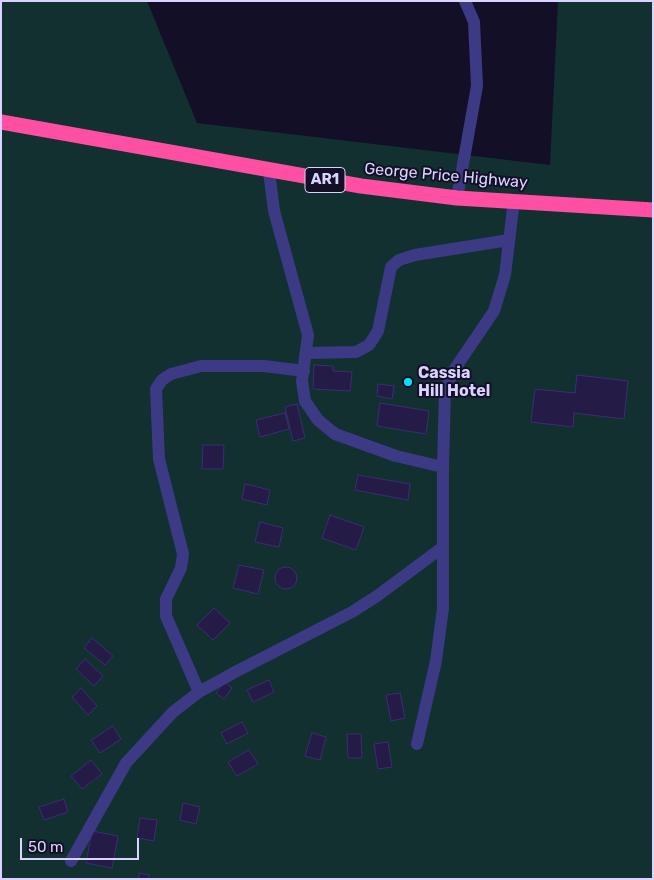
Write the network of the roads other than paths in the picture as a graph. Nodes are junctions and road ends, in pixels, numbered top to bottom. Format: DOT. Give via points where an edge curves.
graph roads {
  1 [pos="465,1"];
  2 [pos="1,122"];
  3 [pos="269,171"];
  4 [pos="457,198"];
  5 [pos="514,200"];
  6 [pos="653,210"];
  7 [pos="510,240"];
  8 [pos="307,352"];
  9 [pos="304,371"];
  10 [pos="442,467"];
  11 [pos="443,547"];
  12 [pos="199,692"];
  13 [pos="417,744"];
  14 [pos="71,861"];
  1 -- 4 [label="lane" via="474,22 477,86"];
  2 -- 3 [label="highway, George Price Highway / AR1"];
  3 -- 4 [label="highway, George Price Highway / AR1"];
  3 -- 8 [label="lane" via="274,211 306,328"];
  4 -- 5 [label="highway, George Price Highway / AR1"];
  5 -- 6 [label="highway, George Price Highway / AR1"];
  5 -- 7 [label="lane"];
  7 -- 8 [label="lane" via="399,260 391,267 378,330 368,345 356,352"];
  7 -- 10 [label="lane" via="505,274 494,311 454,370 445,390"];
  8 -- 9 [label="lane"];
  9 -- 10 [label="lane" via="305,401 318,420 336,434 396,456"];
  9 -- 12 [label="lane" via="239,365 201,366 172,374 156,389 159,459 183,554 181,568 166,599 166,616"];
  10 -- 11 [label="lane"];
  11 -- 12 [label="lane" via="352,612"];
  11 -- 13 [label="lane" via="443,608"];
  12 -- 14 [label="lane" via="173,712 126,763"];
}
